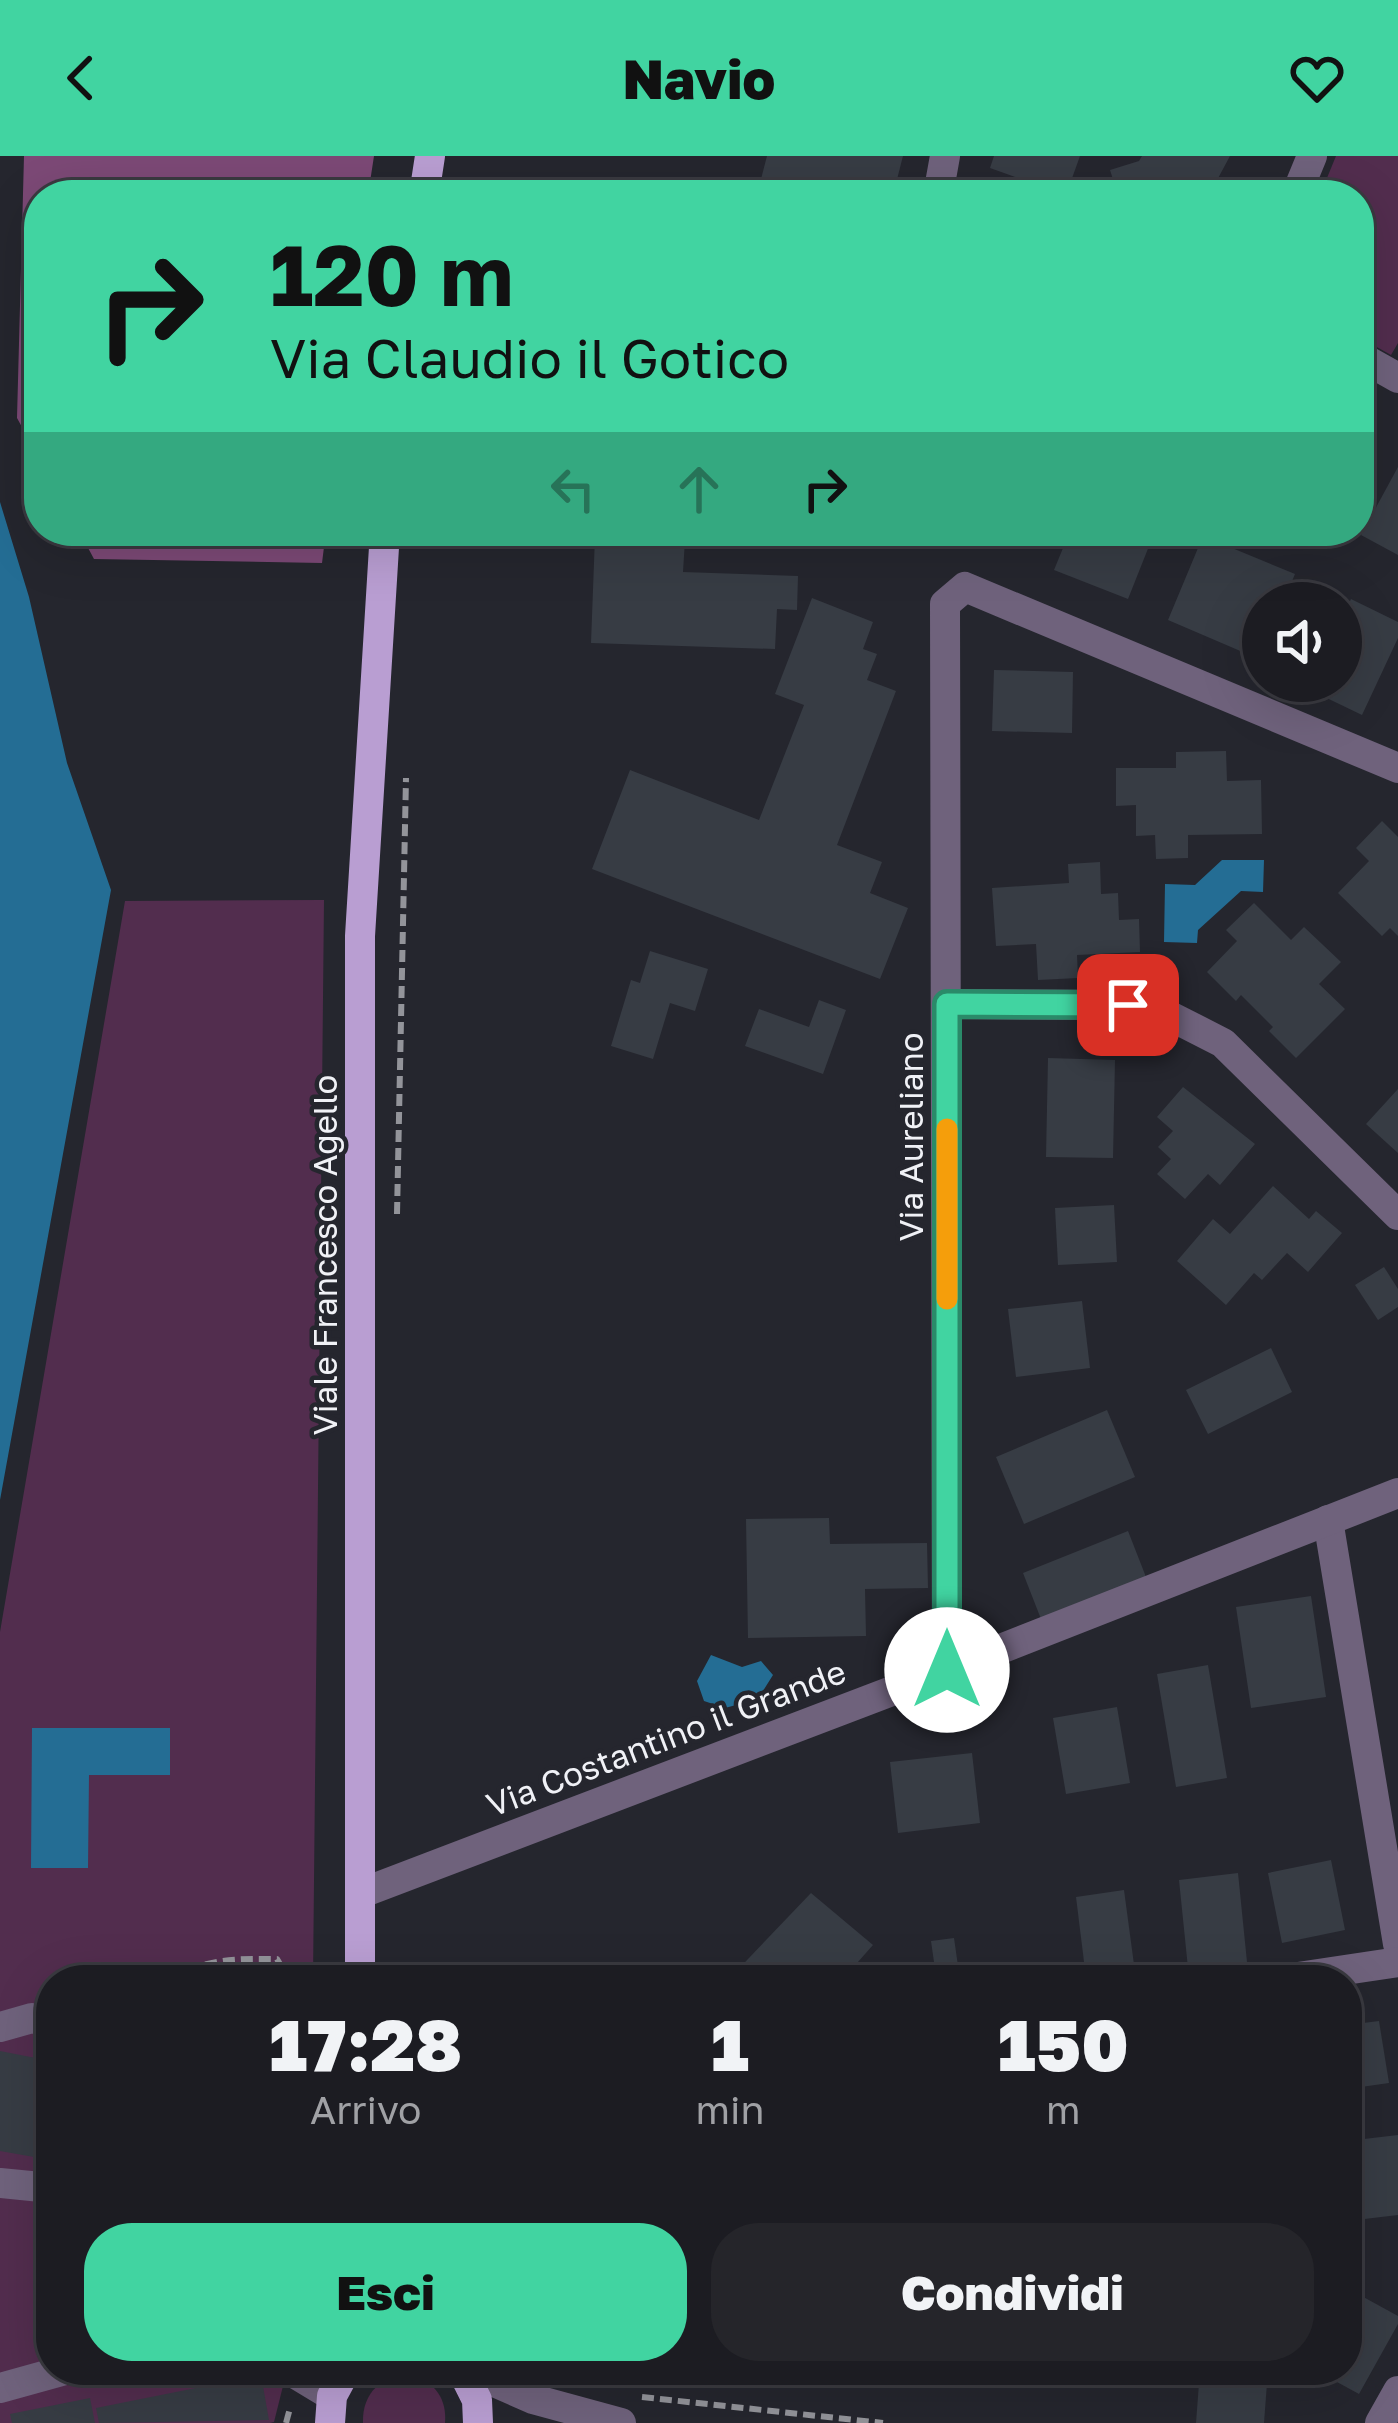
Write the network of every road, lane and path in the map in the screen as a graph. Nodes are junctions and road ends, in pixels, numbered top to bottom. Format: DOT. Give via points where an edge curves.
graph roads {
  1 [pos="384,546"];
  2 [pos="407,757"];
  3 [pos="1398,767"];
  4 [pos="947,1004"];
  5 [pos="1398,1215"];
  6 [pos="396,1232"];
  7 [pos="1398,1493"];
  8 [pos="1328,1520"];
  9 [pos="947,1670"];
  10 [pos="1389,1828"];
  11 [pos="362,1893"];
  12 [pos="1398,1944"];
  13 [pos="1398,1962"];
  14 [pos="200,1965"];
  15 [pos="280,1965"];
  16 [pos="360,1965"];
  17 [pos="1362,1967"];
  18 [pos="36,2019"];
  19 [pos="0,2027"];
  20 [pos="0,2183"];
  21 [pos="36,2187"];
  22 [pos="36,2378"];
  23 [pos="471,2385"];
  24 [pos="500,2385"];
  25 [pos="0,2388"];
  26 [pos="1398,2391"];
  27 [pos="627,2410"];
  28 [pos="478,2423"];
  29 [pos="883,2423"];
  30 [pos="1380,2423"];
  1 -- 11 [label="main road, Viale Francesco Agello" via="360,936"];
  2 -- 6 [label="path"];
  3 -- 4 [label="street, Via Aureliano" via="965,587 945,604"];
  4 -- 5 [label="street" via="1128,1005 1174,1018 1223,1043"];
  4 -- 9 [label="street, Via Aureliano"];
  7 -- 8 [label="street, Via Costantino il Grande"];
  8 -- 9 [label="street, Via Costantino il Grande"];
  8 -- 10 [label="street"];
  9 -- 11 [label="street, Via Costantino il Grande"];
  10 -- 12 [label="street"];
  11 -- 16 [label="main road, Viale Francesco Agello"];
  13 -- 17 [label="street"];
  14 -- 15 [label="path" via="277,1959"];
  18 -- 19 [label="street"];
  20 -- 21 [label="street"];
  22 -- 25 [label="street"];
  23 -- 28 [label="main road"];
  24 -- 27 [label="street" via="533,2399"];
  26 -- 30 [label="street"];
  27 -- 29 [label="path"];
}
